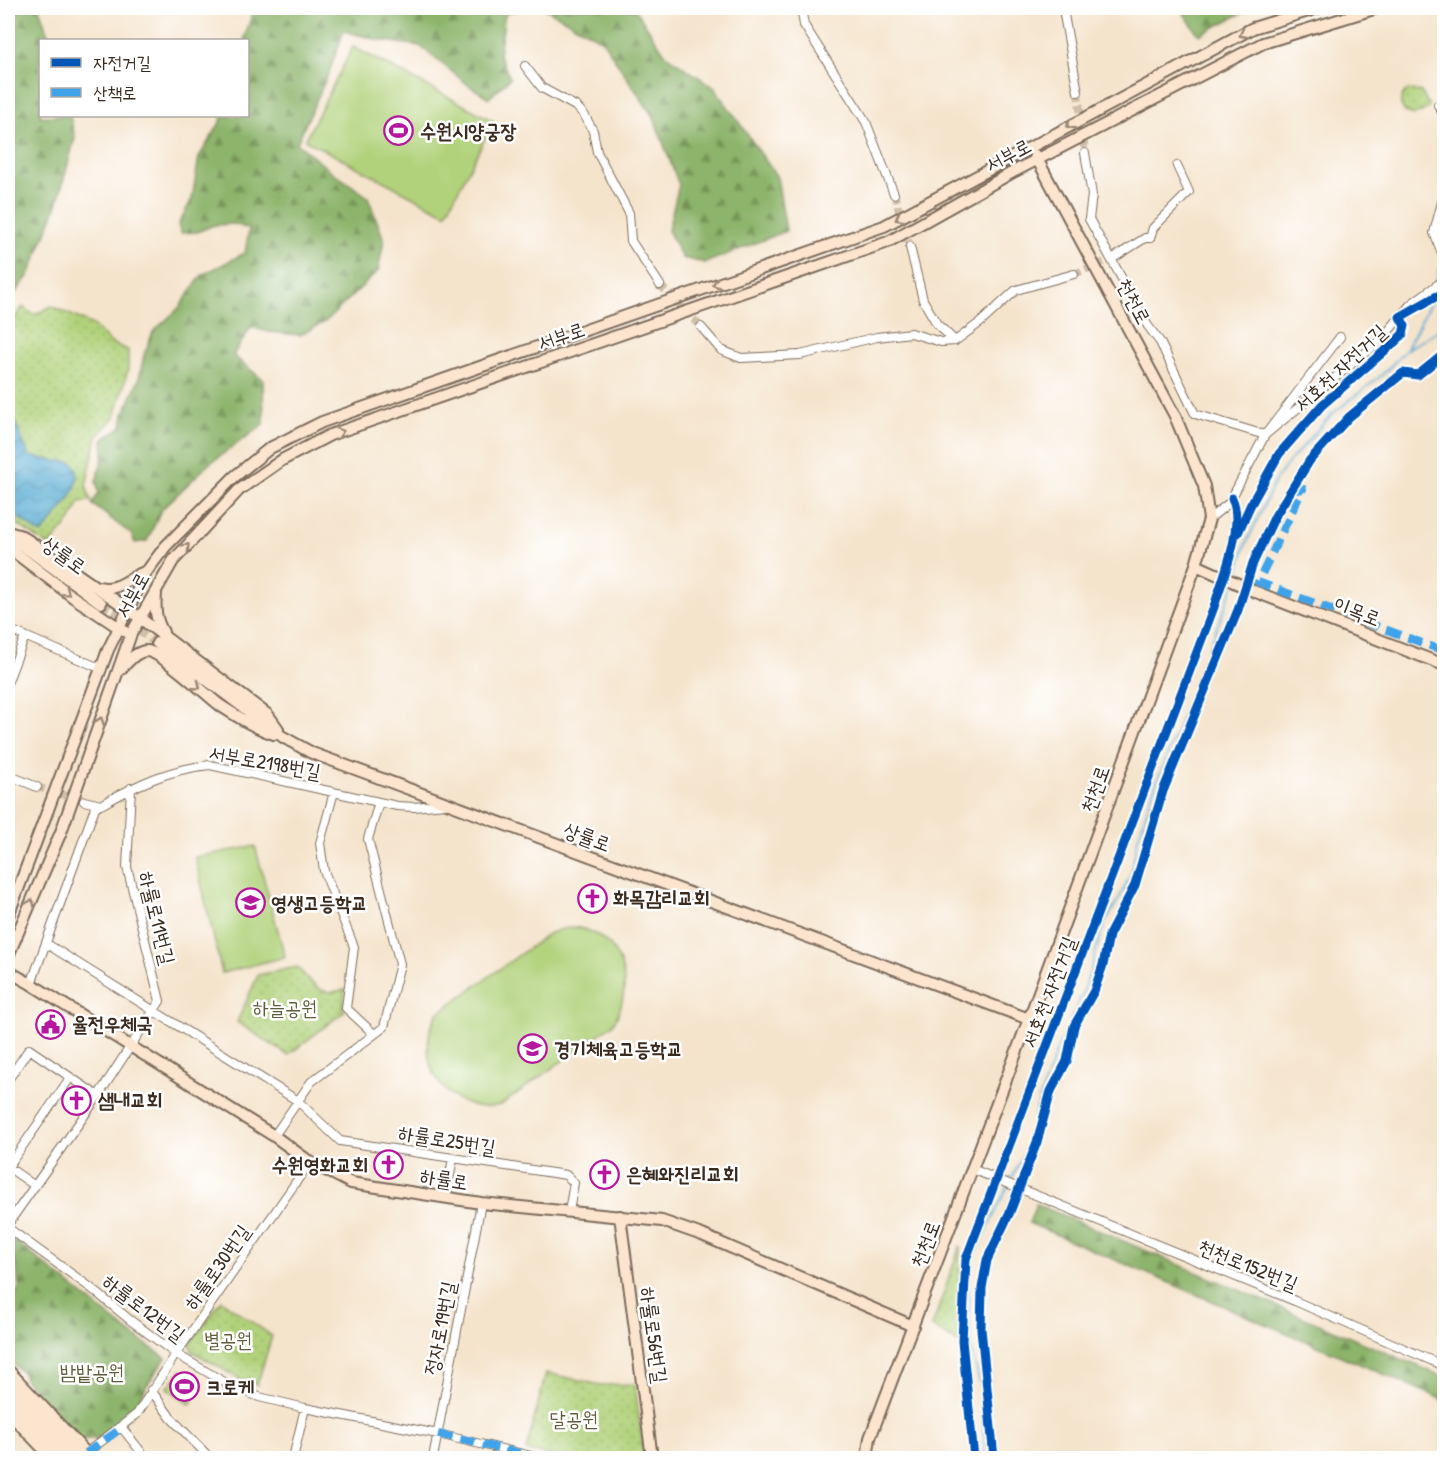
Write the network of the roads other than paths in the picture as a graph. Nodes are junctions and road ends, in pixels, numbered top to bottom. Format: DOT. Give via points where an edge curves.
graph roads {
  1 [pos="801,8"];
  2 [pos="1066,8"];
  3 [pos="1318,8"];
  4 [pos="1377,8"];
  5 [pos="525,66"];
  6 [pos="1078,92"];
  7 [pos="1438,105"];
  8 [pos="1444,116"];
  9 [pos="1030,146"];
  10 [pos="1085,153"];
  11 [pos="1037,160"];
  12 [pos="1177,166"];
  13 [pos="894,194"];
  14 [pos="1444,195"];
  15 [pos="909,247"];
  16 [pos="1444,257"];
  17 [pos="1112,259"];
  18 [pos="1074,273"];
  19 [pos="1443,281"];
  20 [pos="660,285"];
  21 [pos="701,327"];
  22 [pos="1340,337"];
  23 [pos="955,341"];
  24 [pos="1265,435"];
  25 [pos="1209,519"];
  26 [pos="8,534"];
  27 [pos="8,540"];
  28 [pos="1196,565"];
  29 [pos="147,571"];
  30 [pos="92,585"];
  31 [pos="157,586"];
  32 [pos="101,603"];
  33 [pos="128,609"];
  34 [pos="139,618"];
  35 [pos="118,628"];
  36 [pos="8,629"];
  37 [pos="131,634"];
  38 [pos="25,636"];
  39 [pos="161,640"];
  40 [pos="1444,665"];
  41 [pos="102,669"];
  42 [pos="117,674"];
  43 [pos="8,681"];
  44 [pos="283,736"];
  45 [pos="8,775"];
  46 [pos="37,787"];
  47 [pos="131,788"];
  48 [pos="334,792"];
  49 [pos="84,801"];
  50 [pos="379,802"];
  51 [pos="446,804"];
  52 [pos="96,805"];
  53 [pos="8,916"];
  54 [pos="47,944"];
  55 [pos="8,956"];
  56 [pos="8,971"];
  57 [pos="31,984"];
  58 [pos="154,1011"];
  59 [pos="1029,1018"];
  60 [pos="374,1034"];
  61 [pos="131,1047"];
  62 [pos="70,1078"];
  63 [pos="8,1080"];
  64 [pos="98,1096"];
  65 [pos="297,1101"];
  66 [pos="274,1136"];
  67 [pos="453,1158"];
  68 [pos="310,1162"];
  69 [pos="8,1167"];
  70 [pos="972,1169"];
  71 [pos="35,1186"];
  72 [pos="446,1197"];
  73 [pos="481,1203"];
  74 [pos="569,1211"];
  75 [pos="620,1216"];
  76 [pos="8,1226"];
  77 [pos="913,1326"];
  78 [pos="176,1354"];
  79 [pos="1444,1366"];
  80 [pos="8,1370"];
  81 [pos="8,1384"];
  82 [pos="151,1390"];
  83 [pos="8,1398"];
  84 [pos="305,1408"];
  85 [pos="8,1412"];
  86 [pos="122,1428"];
  87 [pos="438,1434"];
  88 [pos="85,1457"];
  89 [pos="52,1458"];
  90 [pos="66,1458"];
  91 [pos="146,1458"];
  92 [pos="210,1458"];
  93 [pos="293,1458"];
  94 [pos="433,1458"];
  95 [pos="540,1458"];
  96 [pos="652,1458"];
  97 [pos="867,1458"];
  1 -- 13 [label="street" via="804,25 866,122"];
  2 -- 6 [label="street"];
  3 -- 9 [label="main road, 서부로, one-way" via="1254,28"];
  4 -- 11 [label="main road, 서부로" via="1263,43"];
  5 -- 20 [label="street" via="542,88 577,107 585,116 597,152 629,213 631,241"];
  7 -- 8 [label="street"];
  9 -- 11 [label="main road, 천천로"];
  9 -- 29 [label="main road, 서부로, one-way" via="884,226 322,422 270,448 234,477 165,547"];
  10 -- 17 [label="street" via="1092,195 1089,219"];
  11 -- 25 [label="main road, 천천로" via="1175,416 1204,486"];
  31 -- 11 [label="main road, 서부로, one-way" via="173,561 238,490 282,460 330,435 888,242"];
  12 -- 17 [label="street" via="1189,192 1153,228 1150,238"];
  14 -- 16 [label="street" via="1434,233"];
  15 -- 23 [label="street" via="923,300 937,324"];
  17 -- 24 [label="street" via="1160,342 1195,414"];
  18 -- 23 [label="street" via="1016,290"];
  19 -- 24 [label="street" via="1411,304 1381,340"];
  21 -- 23 [label="street" via="721,351 741,358 800,356 911,333 941,342"];
  22 -- 24 [label="street"];
  24 -- 25 [label="street" via="1229,503"];
  25 -- 28 [label="main road, 천천로"];
  26 -- 30 [label="main road, 상률로" via="22,536"];
  26 -- 32 [label="main road, 상률로"];
  27 -- 35 [label="main road, one-way" via="13,551"];
  28 -- 40 [label="main road, 이목로"];
  28 -- 59 [label="main road, 천천로"];
  29 -- 30 [label="main road" via="134,575 122,586 107,589"];
  29 -- 33 [label="main road, 서부로"];
  30 -- 33 [label="main road, 상률로"];
  31 -- 34 [label="main road, 서부로"];
  31 -- 39 [label="main road" via="154,609"];
  33 -- 34 [label="main road, 상률로"];
  33 -- 35 [label="main road, 서부로"];
  34 -- 37 [label="main road, 서부로"];
  34 -- 39 [label="main road, 상률로"];
  35 -- 37 [label="main road"];
  35 -- 41 [label="main road, 서부로"];
  36 -- 38 [label="street"];
  37 -- 42 [label="main road, 서부로"];
  38 -- 41 [label="street"];
  38 -- 43 [label="street"];
  39 -- 44 [label="main road, 상률로"];
  41 -- 53 [label="main road, 서부로"];
  42 -- 44 [label="main road, one-way" via="136,654 147,651 230,711 259,729"];
  55 -- 42 [label="main road, 서부로, one-way" via="61,832"];
  44 -- 51 [label="main road, 상률로" via="312,753"];
  45 -- 46 [label="street"];
  47 -- 48 [label="street, 서부로2198번길" via="168,773 210,765"];
  47 -- 52 [label="street, 서부로2198번길"];
  47 -- 58 [label="street, 하률로11번길" via="127,867 160,1001"];
  48 -- 50 [label="street, 서부로2198번길"];
  48 -- 60 [label="street" via="320,843 324,871 354,947 346,1008"];
  49 -- 52 [label="street"];
  50 -- 51 [label="street, 서부로2198번길" via="414,807"];
  50 -- 60 [label="street" via="368,838 400,964 384,1027"];
  51 -- 59 [label="main road, 상률로"];
  52 -- 54 [label="street"];
  54 -- 57 [label="street"];
  54 -- 58 [label="street, 하률로25번길"];
  56 -- 57 [label="main road, 하률로"];
  57 -- 61 [label="main road, 하률로"];
  58 -- 61 [label="street, 하률로11번길"];
  58 -- 65 [label="street, 하률로25번길"];
  59 -- 70 [label="main road, 천천로"];
  60 -- 65 [label="street" via="311,1082"];
  61 -- 64 [label="street, 하률로12번길"];
  61 -- 66 [label="main road, 하률로"];
  62 -- 63 [label="street" via="29,1049"];
  62 -- 64 [label="street"];
  62 -- 69 [label="street"];
  64 -- 71 [label="street, 하률로12번길"];
  65 -- 66 [label="street"];
  65 -- 67 [label="street, 하률로25번길" via="340,1141"];
  66 -- 68 [label="main road, 하률로"];
  67 -- 72 [label="street"];
  67 -- 74 [label="street, 하률로25번길" via="566,1175 574,1183"];
  68 -- 72 [label="main road, 하률로" via="351,1183"];
  68 -- 78 [label="street, 하률로30번길"];
  69 -- 71 [label="street"];
  70 -- 77 [label="main road, 천천로"];
  70 -- 79 [label="street, 천천로152번길"];
  71 -- 76 [label="street, 하률로12번길"];
  72 -- 73 [label="main road, 하률로"];
  73 -- 74 [label="main road, 하률로"];
  73 -- 87 [label="street, 정자로19번길"];
  74 -- 75 [label="main road, 하률로"];
  75 -- 77 [label="main road, 하률로" via="662,1221 702,1235"];
  75 -- 96 [label="main road, 하률로56번길"];
  76 -- 78 [label="street, 하률로12번길"];
  77 -- 97 [label="main road, 천천로" via="870,1438"];
  78 -- 82 [label="street, 하률로30번길"];
  78 -- 84 [label="street, 하률로12번길" via="259,1397"];
  80 -- 88 [label="main road"];
  81 -- 88 [label="main road"];
  82 -- 86 [label="street, 하률로30번길" via="137,1414"];
  82 -- 92 [label="street" via="171,1418"];
  83 -- 90 [label="main road"];
  84 -- 87 [label="street, 하률로12번길"];
  84 -- 93 [label="street"];
  85 -- 89 [label="main road"];
  86 -- 88 [label="street, 하률로30번길"];
  86 -- 91 [label="street"];
  87 -- 94 [label="street, 정자로19번길"];
  87 -- 95 [label="street, 하률로12번길"];
}
